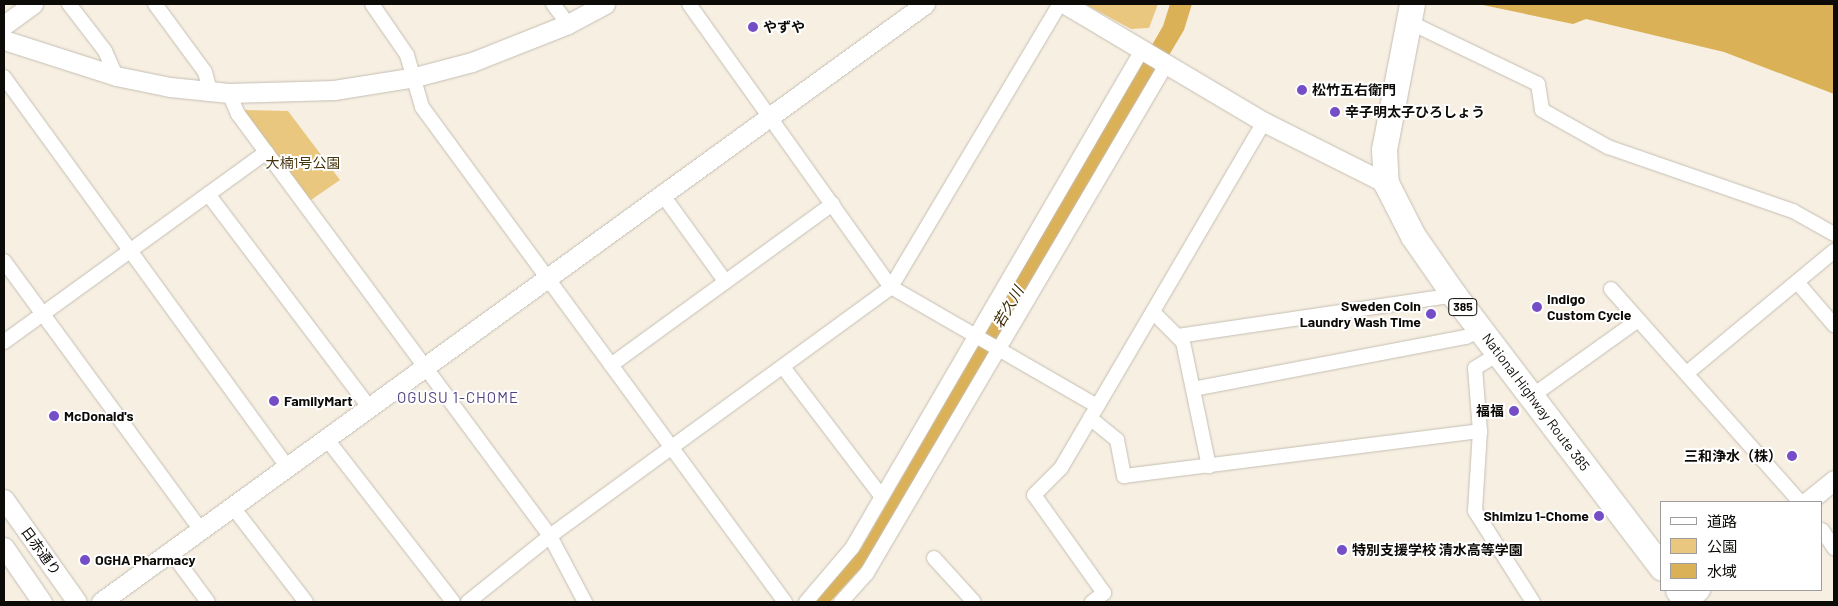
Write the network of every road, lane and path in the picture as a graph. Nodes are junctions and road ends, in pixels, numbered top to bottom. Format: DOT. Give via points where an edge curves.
graph roads {
  1 [pos="32,4"];
  2 [pos="69,4"];
  3 [pos="155,4"];
  4 [pos="372,4"];
  5 [pos="553,4"];
  6 [pos="604,4"];
  7 [pos="689,4"];
  8 [pos="925,4"];
  9 [pos="1060,4"];
  10 [pos="1065,4"];
  11 [pos="1409,13"];
  12 [pos="568,24"];
  13 [pos="4,25"];
  14 [pos="4,40"];
  15 [pos="1144,51"];
  16 [pos="1165,64"];
  17 [pos="116,76"];
  18 [pos="4,77"];
  19 [pos="415,77"];
  20 [pos="210,91"];
  21 [pos="229,93"];
  22 [pos="771,118"];
  23 [pos="1264,122"];
  24 [pos="266,152"];
  25 [pos="1386,183"];
  26 [pos="208,194"];
  27 [pos="662,194"];
  28 [pos="833,204"];
  29 [pos="1834,234"];
  30 [pos="130,250"];
  31 [pos="1834,251"];
  32 [pos="4,261"];
  33 [pos="547,279"];
  34 [pos="725,281"];
  35 [pos="1797,282"];
  36 [pos="892,287"];
  37 [pos="1610,289"];
  38 [pos="1454,295"];
  39 [pos="1153,312"];
  40 [pos="43,314"];
  41 [pos="1638,320"];
  42 [pos="1834,325"];
  43 [pos="1481,330"];
  44 [pos="974,335"];
  45 [pos="1178,336"];
  46 [pos="4,342"];
  47 [pos="1000,350"];
  48 [pos="1500,353"];
  49 [pos="611,365"];
  50 [pos="425,367"];
  51 [pos="783,367"];
  52 [pos="1687,374"];
  53 [pos="1193,389"];
  54 [pos="1532,396"];
  55 [pos="369,407"];
  56 [pos="1093,412"];
  57 [pos="1480,431"];
  58 [pos="326,438"];
  59 [pos="670,448"];
  60 [pos="1209,466"];
  61 [pos="287,467"];
  62 [pos="1834,480"];
  63 [pos="882,497"];
  64 [pos="4,499"];
  65 [pos="1799,501"];
  66 [pos="1808,501"];
  67 [pos="232,506"];
  68 [pos="200,529"];
  69 [pos="1823,532"];
  70 [pos="550,536"];
  71 [pos="4,548"];
  72 [pos="1834,548"];
  73 [pos="171,552"];
  74 [pos="934,558"];
  75 [pos="1660,565"];
  76 [pos="1679,591"];
  77 [pos="1699,591"];
  78 [pos="42,602"];
  79 [pos="77,602"];
  80 [pos="101,602"];
  81 [pos="208,602"];
  82 [pos="306,602"];
  83 [pos="453,602"];
  84 [pos="468,602"];
  85 [pos="585,602"];
  86 [pos="785,602"];
  87 [pos="806,602"];
  88 [pos="841,602"];
  89 [pos="974,602"];
  90 [pos="1092,602"];
  91 [pos="1533,602"];
  92 [pos="1687,602"];
  1 -- 13 [label="street"];
  2 -- 17 [label="street" via="105,50"];
  3 -- 20 [label="street" via="205,72"];
  4 -- 19 [label="street" via="407,55"];
  5 -- 12 [label="street"];
  6 -- 12 [label="street"];
  7 -- 22 [label="street"];
  8 -- 22 [label="street"];
  9 -- 36 [label="street"];
  10 -- 15 [label="street"];
  11 -- 25 [label="highway, National Highway Route 385 / 385" via="1384,149"];
  11 -- 29 [label="street" via="1538,84 1542,110 1608,147 1793,211"];
  12 -- 19 [label="street" via="472,62"];
  14 -- 17 [label="street"];
  15 -- 16 [label="street"];
  15 -- 44 [label="street"];
  16 -- 23 [label="street"];
  16 -- 47 [label="street"];
  17 -- 20 [label="street"];
  18 -- 30 [label="street"];
  19 -- 21 [label="street" via="334,90"];
  19 -- 33 [label="street" via="422,107"];
  20 -- 21 [label="street"];
  21 -- 24 [label="street" via="238,114"];
  22 -- 27 [label="street"];
  22 -- 28 [label="street"];
  23 -- 25 [label="street"];
  23 -- 39 [label="street"];
  24 -- 26 [label="street"];
  24 -- 50 [label="street"];
  25 -- 38 [label="highway, National Highway Route 385 / 385" via="1413,236"];
  26 -- 30 [label="street"];
  26 -- 55 [label="street"];
  27 -- 33 [label="street"];
  27 -- 34 [label="street"];
  28 -- 34 [label="street"];
  28 -- 36 [label="street"];
  30 -- 40 [label="street"];
  30 -- 61 [label="street"];
  31 -- 35 [label="street"];
  32 -- 40 [label="street"];
  33 -- 49 [label="street"];
  33 -- 50 [label="street"];
  34 -- 49 [label="street"];
  35 -- 42 [label="street"];
  35 -- 52 [label="street"];
  36 -- 44 [label="street"];
  36 -- 51 [label="street"];
  37 -- 41 [label="street"];
  38 -- 43 [label="highway, National Highway Route 385 / 385"];
  38 -- 45 [label="street"];
  39 -- 45 [label="street"];
  39 -- 56 [label="street"];
  40 -- 46 [label="street"];
  40 -- 68 [label="street"];
  41 -- 52 [label="street"];
  41 -- 54 [label="street"];
  43 -- 48 [label="highway, National Highway Route 385 / 385"];
  43 -- 53 [label="street" via="1466,338"];
  44 -- 47 [label="street"];
  44 -- 63 [label="street"];
  45 -- 53 [label="street" via="1183,342"];
  47 -- 56 [label="street"];
  47 -- 88 [label="street" via="867,573"];
  48 -- 54 [label="highway, National Highway Route 385 / 385"];
  48 -- 57 [label="street" via="1475,368"];
  49 -- 59 [label="street"];
  50 -- 55 [label="street"];
  50 -- 70 [label="street"];
  51 -- 59 [label="street"];
  51 -- 63 [label="street"];
  52 -- 65 [label="street"];
  53 -- 60 [label="street"];
  54 -- 75 [label="highway, National Highway Route 385 / 385"];
  55 -- 58 [label="street"];
  56 -- 60 [label="street" via="1117,440 1124,476"];
  56 -- 90 [label="street" via="1061,468 1034,495 1104,593"];
  57 -- 60 [label="street"];
  57 -- 91 [label="street" via="1475,511"];
  58 -- 61 [label="street"];
  58 -- 83 [label="street"];
  59 -- 70 [label="street"];
  59 -- 86 [label="street"];
  61 -- 67 [label="street"];
  62 -- 66 [label="street"];
  63 -- 87 [label="street" via="852,548"];
  64 -- 79 [label="street, 日赤通り"];
  67 -- 68 [label="street"];
  67 -- 82 [label="street"];
  68 -- 73 [label="street"];
  69 -- 72 [label="street"];
  70 -- 84 [label="street"];
  70 -- 85 [label="street"];
  71 -- 78 [label="street, 日赤通り"];
  73 -- 80 [label="street"];
  73 -- 81 [label="street"];
  74 -- 89 [label="street"];
  76 -- 92 [label="highway"];
  77 -- 92 [label="street"];
}
